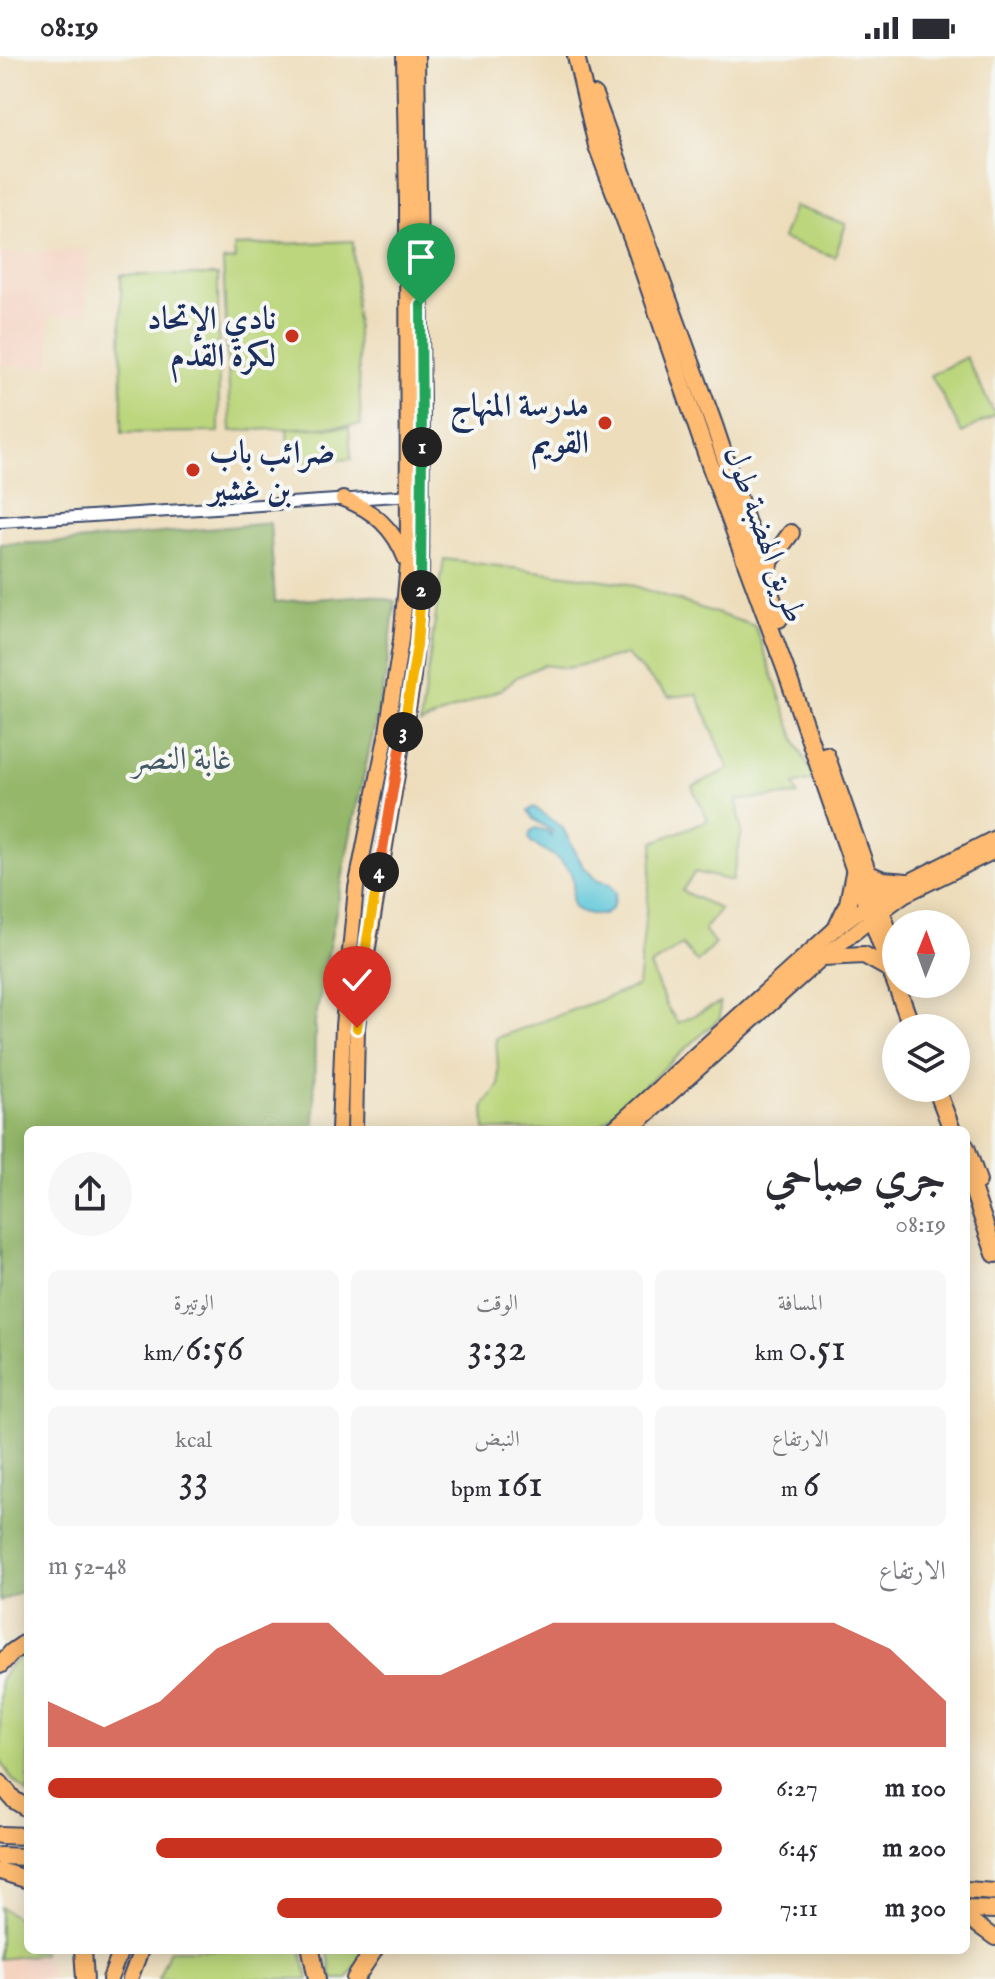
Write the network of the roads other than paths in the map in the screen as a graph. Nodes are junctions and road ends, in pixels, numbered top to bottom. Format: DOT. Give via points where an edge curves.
graph roads {
  1 [pos="404,56"];
  2 [pos="417,56"];
  3 [pos="576,56"];
  4 [pos="587,56"];
  5 [pos="416,495"];
  6 [pos="343,499"];
  7 [pos="0,522"];
  8 [pos="791,533"];
  9 [pos="408,563"];
  10 [pos="765,581"];
  11 [pos="995,838"];
  12 [pos="995,851"];
  13 [pos="862,872"];
  14 [pos="907,882"];
  15 [pos="356,888"];
  16 [pos="375,892"];
  17 [pos="874,908"];
  18 [pos="882,924"];
  19 [pos="837,927"];
  20 [pos="882,937"];
  21 [pos="823,957"];
  22 [pos="882,965"];
  23 [pos="751,1012"];
  24 [pos="350,1027"];
  25 [pos="941,1102"];
  26 [pos="949,1102"];
  27 [pos="339,1126"];
  28 [pos="355,1126"];
  29 [pos="617,1126"];
  30 [pos="634,1126"];
  31 [pos="950,1126"];
  32 [pos="958,1126"];
  33 [pos="970,1158"];
  34 [pos="970,1182"];
  35 [pos="995,1227"];
  36 [pos="995,1254"];
  37 [pos="24,1631"];
  38 [pos="24,1644"];
  39 [pos="0,1650"];
  40 [pos="0,1665"];
  41 [pos="0,1783"];
  42 [pos="24,1806"];
  43 [pos="0,1835"];
  44 [pos="24,1836"];
  45 [pos="0,1856"];
  46 [pos="24,1857"];
  47 [pos="0,1871"];
  48 [pos="24,1879"];
  49 [pos="970,1890"];
  50 [pos="995,1892"];
  51 [pos="970,1909"];
  52 [pos="995,1910"];
  53 [pos="970,1920"];
  54 [pos="995,1938"];
  55 [pos="83,1954"];
  56 [pos="119,1954"];
  57 [pos="139,1954"];
  58 [pos="312,1954"];
  59 [pos="371,1954"];
  60 [pos="85,1979"];
  61 [pos="110,1979"];
  62 [pos="130,1979"];
  63 [pos="317,1979"];
  64 [pos="355,1979"];
  1 -- 5 [label="main road"];
  2 -- 5 [label="main road"];
  3 -- 13 [label="highway, طريق الهضبة طول" via="597,146"];
  4 -- 10 [label="highway, طريق الهضبة طول" via="603,124 714,425"];
  5 -- 6 [label="street"];
  5 -- 9 [label="main road"];
  5 -- 16 [label="main road" via="421,597 417,645"];
  6 -- 7 [label="street"];
  6 -- 9 [label="main road" via="378,518"];
  8 -- 10 [label="highway" via="771,560"];
  9 -- 15 [label="main road" via="387,732"];
  10 -- 13 [label="highway, طريق الهضبة طول"];
  11 -- 14 [label="main road"];
  12 -- 17 [label="main road"];
  13 -- 14 [label="highway"];
  13 -- 17 [label="highway, طريق الهضبة طول"];
  13 -- 19 [label="highway"];
  14 -- 17 [label="main road"];
  15 -- 16 [label="main road"];
  15 -- 24 [label="main road"];
  16 -- 24 [label="main road"];
  17 -- 18 [label="highway, طريق الهضبة طول"];
  17 -- 19 [label="main road"];
  17 -- 20 [label="highway, طريق الهضبة طول"];
  17 -- 21 [label="main road"];
  19 -- 23 [label="main road"];
  21 -- 22 [label="highway" via="864,955"];
  21 -- 23 [label="main road"];
  23 -- 29 [label="main road"];
  23 -- 30 [label="main road"];
  24 -- 27 [label="main road"];
  24 -- 28 [label="main road"];
  25 -- 31 [label="highway"];
  26 -- 32 [label="highway"];
  33 -- 35 [label="highway"];
  34 -- 36 [label="highway"];
  37 -- 39 [label="highway"];
  38 -- 40 [label="highway"];
  41 -- 42 [label="highway"];
  43 -- 44 [label="highway"];
  45 -- 46 [label="highway"];
  47 -- 48 [label="highway"];
  49 -- 50 [label="highway"];
  51 -- 52 [label="highway"];
  53 -- 54 [label="main road"];
  55 -- 60 [label="highway"];
  56 -- 61 [label="main road"];
  57 -- 62 [label="main road"];
  58 -- 63 [label="highway"];
  59 -- 64 [label="highway"];
}
